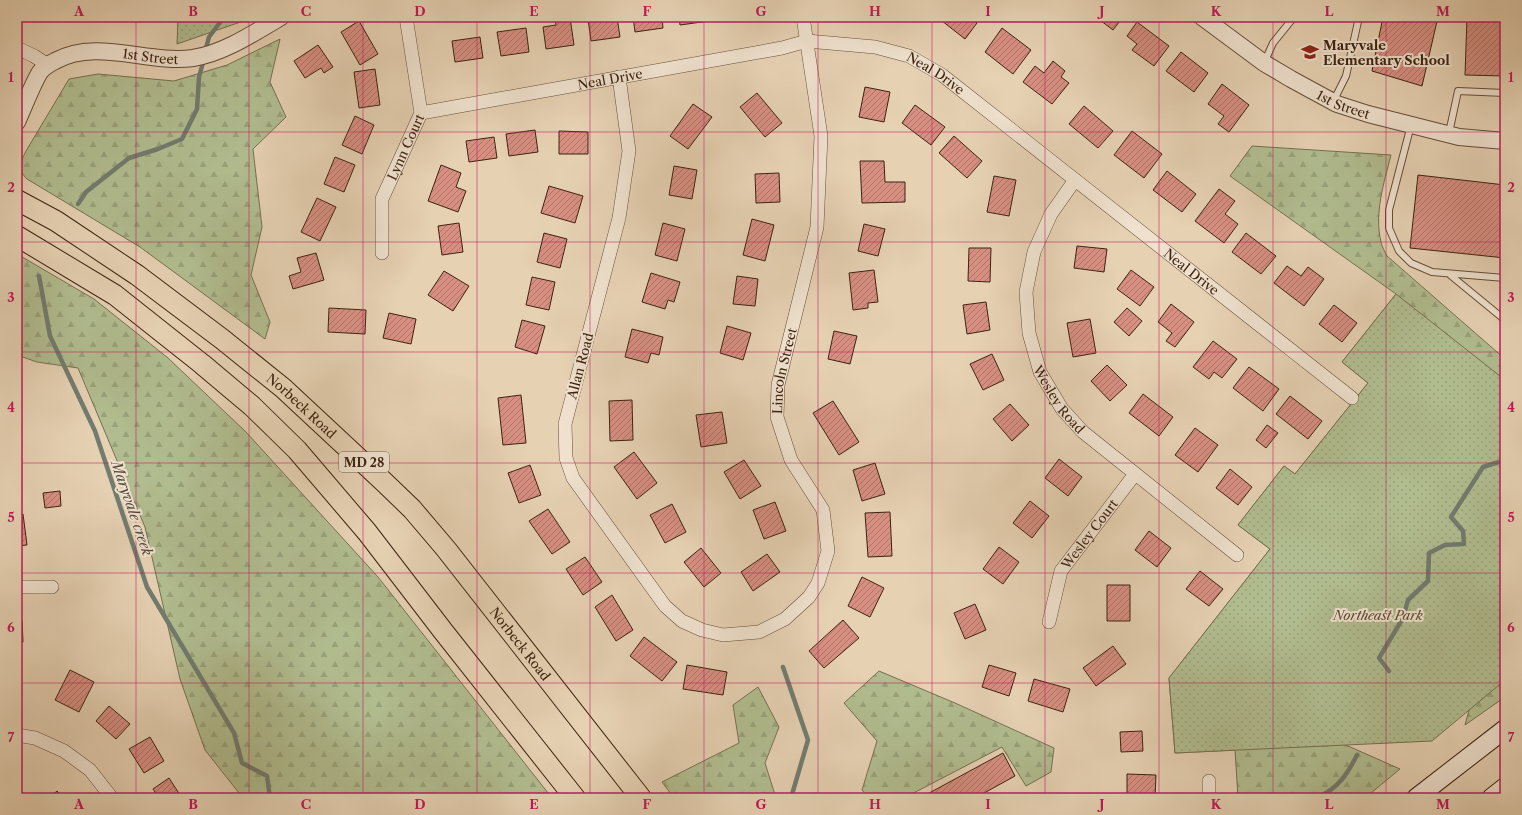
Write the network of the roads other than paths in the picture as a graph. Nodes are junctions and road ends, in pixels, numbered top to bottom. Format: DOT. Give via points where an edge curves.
graph roads {
  1 [pos="280,17"];
  2 [pos="406,17"];
  3 [pos="803,17"];
  4 [pos="1202,17"];
  5 [pos="1294,17"];
  6 [pos="1359,17"];
  7 [pos="808,41"];
  8 [pos="17,48"];
  9 [pos="1264,63"];
  10 [pos="48,65"];
  11 [pos="619,77"];
  12 [pos="1505,93"];
  13 [pos="1333,102"];
  14 [pos="421,112"];
  15 [pos="17,122"];
  16 [pos="1411,125"];
  17 [pos="1449,134"];
  18 [pos="1505,141"];
  19 [pos="1075,180"];
  20 [pos="17,200"];
  21 [pos="17,236"];
  22 [pos="382,253"];
  23 [pos="1448,273"];
  24 [pos="1505,278"];
  25 [pos="1505,320"];
  26 [pos="1352,398"];
  27 [pos="1135,474"];
  28 [pos="1237,555"];
  29 [pos="17,587"];
  30 [pos="52,587"];
  31 [pos="682,621"];
  32 [pos="1049,622"];
  33 [pos="1505,729"];
  34 [pos="17,735"];
  35 [pos="1209,781"];
  36 [pos="1505,787"];
  37 [pos="112,798"];
  38 [pos="575,798"];
  39 [pos="642,798"];
  40 [pos="1209,798"];
  41 [pos="1416,798"];
  42 [pos="1491,798"];
  1 -- 10 [label="street, 1st Street" via="246,37 214,52 193,58 170,59 97,52 72,53"];
  2 -- 14 [label="street, Lynn Court"];
  3 -- 7 [label="street, Lincoln Street"];
  4 -- 9 [label="street, 1st Street"];
  5 -- 9 [label="lane" via="1273,43"];
  6 -- 13 [label="lane" via="1346,76"];
  7 -- 11 [label="street, Neal Drive" via="782,48"];
  7 -- 19 [label="street, Neal Drive" via="875,47 909,56 942,75"];
  7 -- 31 [label="street, Lincoln Street" via="821,136 817,227 778,385 777,417 791,460 823,510 828,551 818,584 809,597 785,619 759,632 723,635 702,630"];
  8 -- 10 [label="street"];
  9 -- 13 [label="street, 1st Street"];
  10 -- 15 [label="street" via="41,72"];
  11 -- 14 [label="street, Neal Drive"];
  11 -- 31 [label="street, Allan Road" via="629,151 618,218 565,424 566,458 573,478 665,606"];
  12 -- 17 [label="lane" via="1458,91"];
  13 -- 16 [label="street, 1st Street"];
  14 -- 22 [label="street, Lynn Court" via="382,199"];
  16 -- 17 [label="street, 1st Street"];
  16 -- 23 [label="lane" via="1389,210 1389,228 1399,251 1411,264 1432,272"];
  17 -- 18 [label="street, 1st Street"];
  19 -- 26 [label="street, Neal Drive"];
  19 -- 27 [label="street, Wesley Road" via="1051,214 1034,252 1026,292 1029,333 1040,372 1062,409 1083,432"];
  20 -- 39 [label="main road, Norbeck Road / MD 28" via="56,221 130,271 222,339 283,388 379,477 412,509 446,549"];
  21 -- 38 [label="main road, MD 28" via="115,295 246,401 297,450 367,532"];
  23 -- 24 [label="lane"];
  23 -- 25 [label="lane"];
  27 -- 28 [label="street, Wesley Road"];
  27 -- 32 [label="street, Wesley Court" via="1061,571"];
  29 -- 30 [label="street"];
  33 -- 41 [label="main road"];
  34 -- 37 [label="street" via="35,738 64,751 90,770"];
  35 -- 40 [label="street"];
  36 -- 42 [label="main road"];
}
